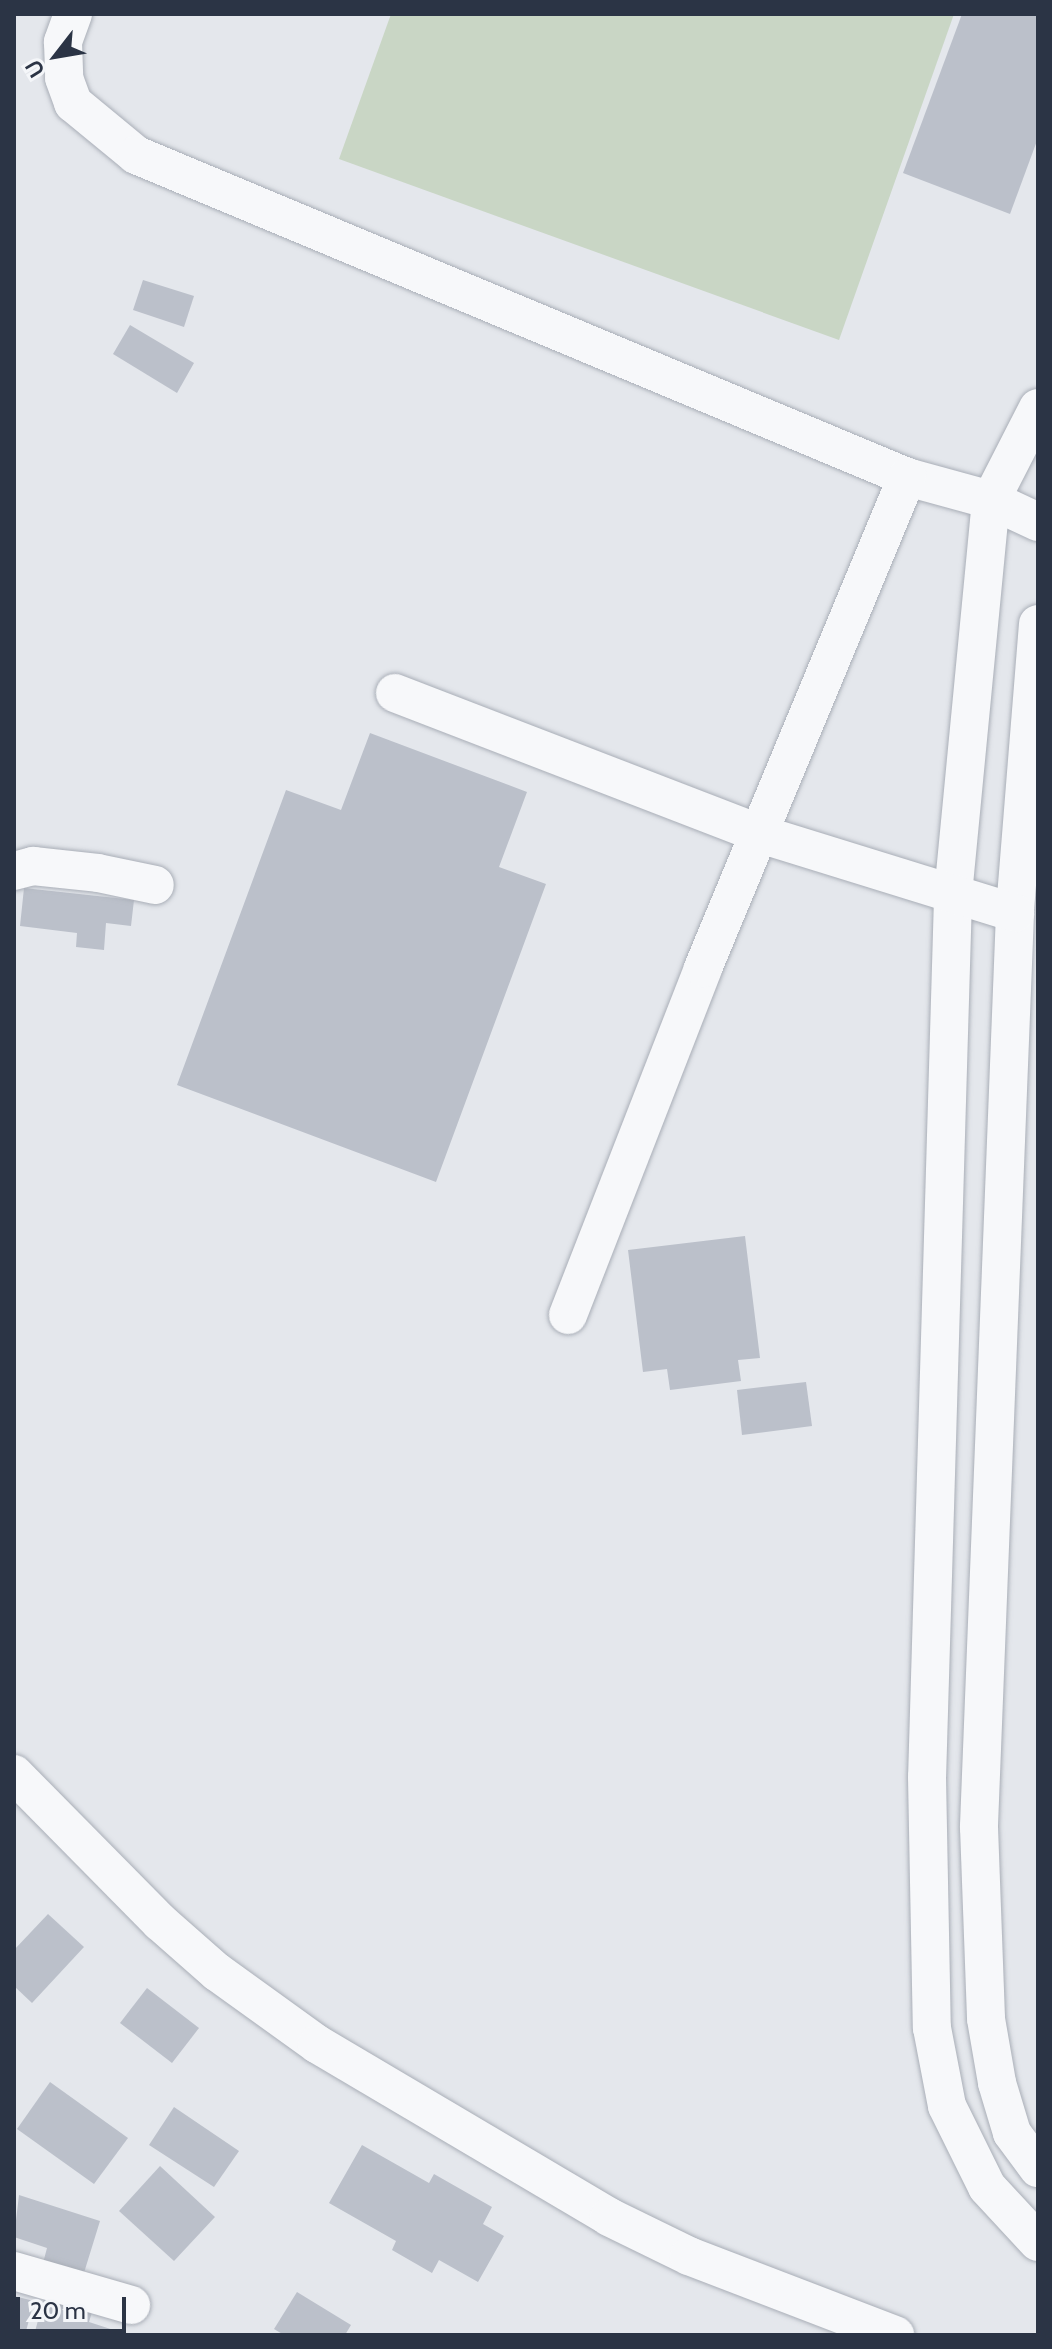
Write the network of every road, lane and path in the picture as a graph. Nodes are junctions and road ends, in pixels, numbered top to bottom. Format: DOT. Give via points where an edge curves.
graph roads {
  1 [pos="73,14"];
  2 [pos="1038,408"];
  3 [pos="907,477"];
  4 [pos="991,500"];
  5 [pos="1038,522"];
  6 [pos="1038,624"];
  7 [pos="395,693"];
  8 [pos="760,834"];
  9 [pos="14,871"];
  10 [pos="155,885"];
  11 [pos="953,898"];
  12 [pos="1015,913"];
  13 [pos="568,1315"];
  14 [pos="14,1774"];
  15 [pos="1038,2168"];
  16 [pos="1038,2242"];
  17 [pos="14,2271"];
  18 [pos="131,2305"];
  19 [pos="895,2335"];
  1 -- 3 [label="street" via="63,42 64,78 73,103 136,155"];
  2 -- 4 [label="street"];
  3 -- 4 [label="street"];
  3 -- 8 [label="street"];
  4 -- 5 [label="street"];
  4 -- 11 [label="street"];
  6 -- 12 [label="street"];
  7 -- 8 [label="street"];
  8 -- 11 [label="street"];
  8 -- 13 [label="street"];
  9 -- 10 [label="street" via="33,866"];
  11 -- 12 [label="street"];
  11 -- 16 [label="street" via="927,1777 932,2028 947,2106 964,2148 1011,2218"];
  12 -- 15 [label="street" via="979,1827 986,2019 997,2083 1012,2133"];
  14 -- 19 [label="street" via="160,1922 217,1972 317,2044 609,2217 689,2256"];
  17 -- 18 [label="street"];
}
